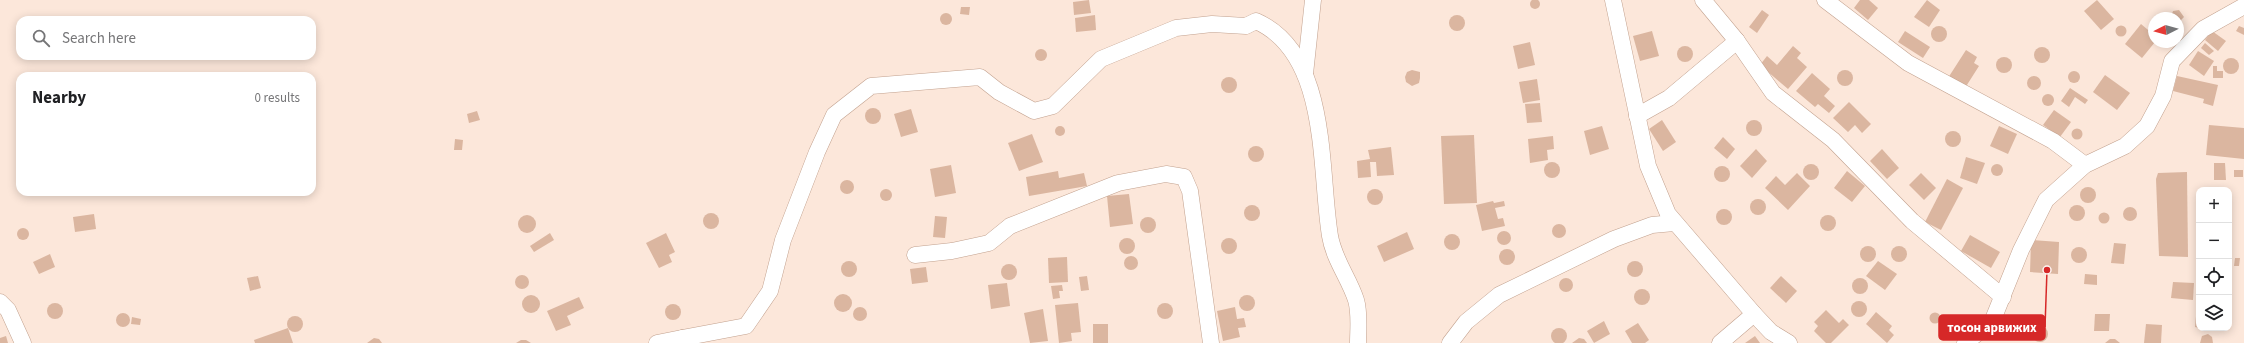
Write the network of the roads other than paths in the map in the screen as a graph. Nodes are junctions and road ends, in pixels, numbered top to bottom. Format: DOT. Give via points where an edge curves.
graph roads {
  1 [pos="1313,0"];
  2 [pos="1613,0"];
  3 [pos="1703,0"];
  4 [pos="1825,0"];
  5 [pos="2244,6"];
  6 [pos="1737,42"];
  7 [pos="1304,77"];
  8 [pos="1637,116"];
  9 [pos="2085,165"];
  10 [pos="1674,223"];
  11 [pos="915,255"];
  12 [pos="2003,297"];
  13 [pos="0,302"];
  14 [pos="1754,314"];
  15 [pos="686,340"];
  16 [pos="23,343"];
  17 [pos="658,343"];
  18 [pos="1211,343"];
  19 [pos="1358,343"];
  20 [pos="1450,343"];
  21 [pos="1720,343"];
  22 [pos="1789,343"];
  23 [pos="1965,343"];
  1 -- 7 [label="street"];
  2 -- 8 [label="street"];
  3 -- 6 [label="street"];
  4 -- 9 [label="street" via="1908,63 2053,141"];
  5 -- 9 [label="street" via="2203,29 2172,61 2163,96 2147,126 2125,146"];
  6 -- 8 [label="street" via="1669,98"];
  6 -- 12 [label="street" via="1773,93 1833,140 1912,221"];
  7 -- 15 [label="street" via="1296,54 1268,27 1256,21 1246,26 1212,24 1176,28 1101,59 1053,106 1034,111 998,92 980,78 871,86 834,115 783,240 770,291 746,326"];
  7 -- 19 [label="street" via="1315,110 1330,237 1340,268 1357,302"];
  8 -- 10 [label="street" via="1648,166"];
  9 -- 12 [label="street" via="2046,200 2021,250"];
  10 -- 14 [label="street"];
  10 -- 20 [label="street" via="1652,225 1614,239 1499,296 1466,322"];
  11 -- 18 [label="street" via="952,251 988,243 1010,226 1118,183 1166,174 1184,176 1190,191"];
  12 -- 23 [label="street" via="1992,322"];
  13 -- 16 [label="street" via="8,310"];
  14 -- 21 [label="street"];
  14 -- 22 [label="street" via="1771,332"];
  15 -- 17 [label="street"];
}
